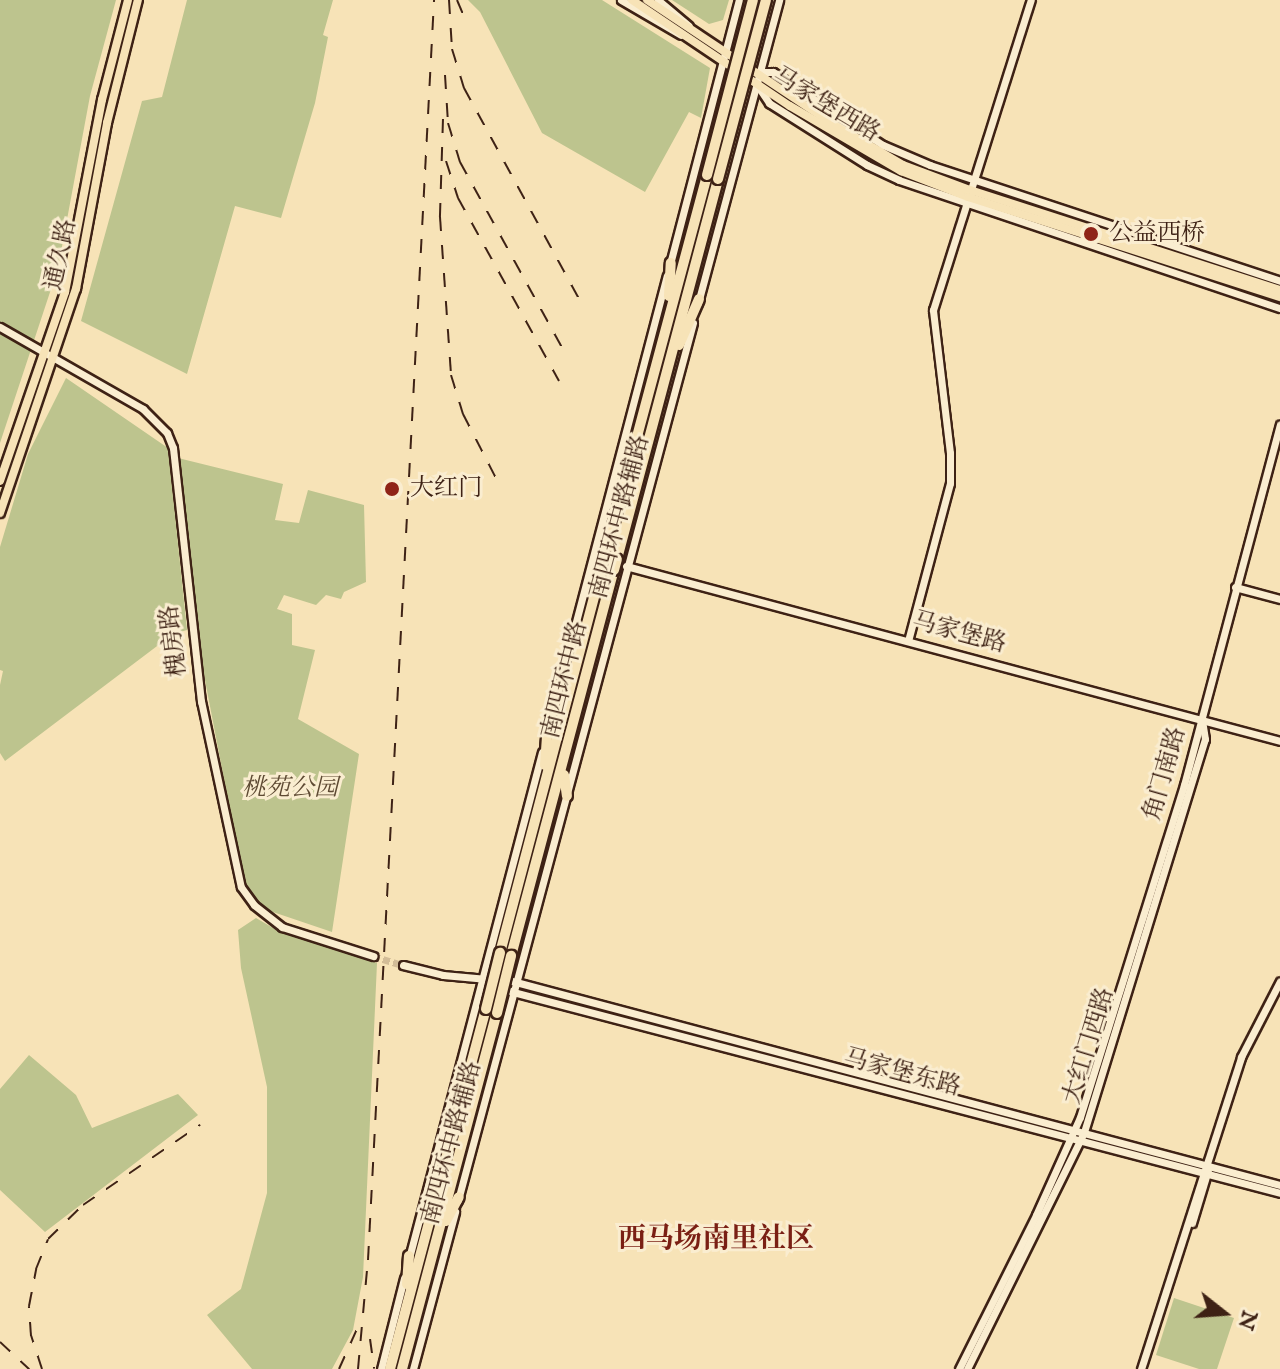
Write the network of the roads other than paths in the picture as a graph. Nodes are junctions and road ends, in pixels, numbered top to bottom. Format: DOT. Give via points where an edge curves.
graph roads {
  1 [pos="128,0"];
  2 [pos="138,0"];
  3 [pos="621,0"];
  4 [pos="632,0"];
  5 [pos="647,0"];
  6 [pos="658,0"];
  7 [pos="739,0"];
  8 [pos="753,0"];
  9 [pos="766,0"];
  10 [pos="779,0"];
  11 [pos="1031,0"];
  12 [pos="689,26"];
  13 [pos="683,36"];
  14 [pos="727,50"];
  15 [pos="723,63"];
  16 [pos="759,72"];
  17 [pos="755,84"];
  18 [pos="712,177"];
  19 [pos="969,193"];
  20 [pos="671,263"];
  21 [pos="1280,281"];
  22 [pos="1280,290"];
  23 [pos="1280,297"];
  24 [pos="699,299"];
  25 [pos="1280,308"];
  26 [pos="667,320"];
  27 [pos="0,327"];
  28 [pos="45,351"];
  29 [pos="55,356"];
  30 [pos="665,376"];
  31 [pos="1280,425"];
  32 [pos="0,481"];
  33 [pos="0,513"];
  34 [pos="592,559"];
  35 [pos="627,567"];
  36 [pos="1235,587"];
  37 [pos="1280,599"];
  38 [pos="908,641"];
  39 [pos="1201,720"];
  40 [pos="547,735"];
  41 [pos="1280,741"];
  42 [pos="563,769"];
  43 [pos="544,789"];
  44 [pos="567,796"];
  45 [pos="506,955"];
  46 [pos="373,956"];
  47 [pos="488,959"];
  48 [pos="403,965"];
  49 [pos="520,967"];
  50 [pos="483,978"];
  51 [pos="1280,981"];
  52 [pos="516,982"];
  53 [pos="513,992"];
  54 [pos="491,1011"];
  55 [pos="1080,1131"];
  56 [pos="1075,1141"];
  57 [pos="1207,1171"];
  58 [pos="1280,1185"];
  59 [pos="1280,1193"];
  60 [pos="459,1197"];
  61 [pos="437,1236"];
  62 [pos="409,1256"];
  63 [pos="397,1340"];
  64 [pos="381,1369"];
  65 [pos="390,1369"];
  66 [pos="402,1369"];
  67 [pos="413,1369"];
  68 [pos="959,1369"];
  69 [pos="967,1369"];
  70 [pos="1142,1369"];
  1 -- 28 [label="main road, 通久路" via="102,100 65,292"];
  2 -- 29 [label="main road, 通久路" via="112,99 76,289"];
  3 -- 13 [label="main road"];
  4 -- 13 [label="main road, 马家堡西路"];
  5 -- 12 [label="main road, 马家堡西路"];
  6 -- 12 [label="main road"];
  7 -- 14 [label="main road, 南四环中路辅路"];
  8 -- 18 [label="highway, 南四环中路, bridge"];
  9 -- 18 [label="highway, 南四环中路, bridge"];
  10 -- 16 [label="main road, 南四环中路辅路"];
  11 -- 19 [label="main road"];
  12 -- 14 [label="main road, 马家堡西路"];
  13 -- 15 [label="main road, 马家堡西路"];
  14 -- 15 [label="main road, 南四环中路辅路"];
  14 -- 16 [label="main road, 马家堡西路"];
  15 -- 17 [label="main road, 马家堡西路"];
  15 -- 20 [label="main road, 南四环中路辅路"];
  16 -- 17 [label="main road, 南四环中路辅路"];
  16 -- 19 [label="main road, 马家堡西路" via="880,154"];
  17 -- 19 [label="main road, 马家堡西路" via="901,171"];
  17 -- 24 [label="main road, 南四环中路辅路"];
  18 -- 26 [label="highway, 南四环中路"];
  18 -- 30 [label="highway, 南四环中路"];
  19 -- 21 [label="main road, 马家堡西路"];
  19 -- 22 [label="main road, 马家堡西路"];
  19 -- 23 [label="main road, 马家堡西路"];
  19 -- 25 [label="main road, 马家堡西路"];
  19 -- 38 [label="main road" via="933,310 950,483"];
  20 -- 26 [label="highway"];
  20 -- 34 [label="main road, 南四环中路辅路"];
  24 -- 30 [label="highway"];
  24 -- 35 [label="main road, 南四环中路辅路"];
  26 -- 43 [label="highway, 南四环中路"];
  27 -- 28 [label="main road, 槐房路"];
  28 -- 29 [label="main road, 槐房路"];
  28 -- 32 [label="main road, 通久路"];
  29 -- 33 [label="main road, 通久路"];
  29 -- 46 [label="main road, 槐房路" via="143,409 167,433 173,448 201,701 244,893 282,927"];
  30 -- 42 [label="highway, 南四环中路"];
  31 -- 36 [label="main road, 角门南路"];
  34 -- 35 [label="main road, 马家堡路"];
  34 -- 40 [label="main road, 南四环中路辅路"];
  35 -- 38 [label="main road, 马家堡路"];
  35 -- 44 [label="main road, 南四环中路辅路"];
  36 -- 37 [label="main road"];
  36 -- 39 [label="main road, 角门南路"];
  38 -- 39 [label="main road, 马家堡路"];
  39 -- 41 [label="main road, 马家堡路"];
  39 -- 55 [label="main road, 角门南路"];
  40 -- 43 [label="highway"];
  40 -- 47 [label="main road, 南四环中路辅路"];
  42 -- 44 [label="highway"];
  42 -- 45 [label="highway, 南四环中路"];
  43 -- 45 [label="highway, 南四环中路"];
  44 -- 49 [label="main road, 南四环中路辅路"];
  45 -- 54 [label="highway, 南四环中路, bridge"];
  47 -- 49 [label="main road"];
  47 -- 50 [label="main road, 南四环中路辅路"];
  48 -- 50 [label="main road"];
  49 -- 52 [label="main road, 南四环中路辅路"];
  50 -- 52 [label="main road, 马家堡东路"];
  50 -- 53 [label="main road, 马家堡东路"];
  50 -- 62 [label="main road, 南四环中路辅路"];
  51 -- 57 [label="main road" via="1241,1057"];
  52 -- 53 [label="main road, 南四环中路辅路"];
  52 -- 55 [label="main road, 马家堡东路"];
  53 -- 56 [label="main road, 马家堡东路"];
  53 -- 60 [label="main road, 南四环中路辅路"];
  54 -- 61 [label="highway, 南四环中路"];
  54 -- 63 [label="highway, 南四环中路"];
  55 -- 56 [label="main road, 大红门西路"];
  55 -- 57 [label="main road, 马家堡东路"];
  56 -- 57 [label="main road, 马家堡东路"];
  56 -- 68 [label="main road, 大红门西路"];
  56 -- 69 [label="main road, 大红门西路"];
  57 -- 58 [label="main road, 马家堡东路"];
  57 -- 59 [label="main road, 马家堡东路"];
  57 -- 70 [label="main road"];
  60 -- 61 [label="highway"];
  60 -- 67 [label="main road, 南四环中路辅路"];
  61 -- 66 [label="highway, 南四环中路"];
  62 -- 63 [label="highway"];
  62 -- 64 [label="main road, 南四环中路辅路"];
  63 -- 65 [label="highway, 南四环中路"];
}
